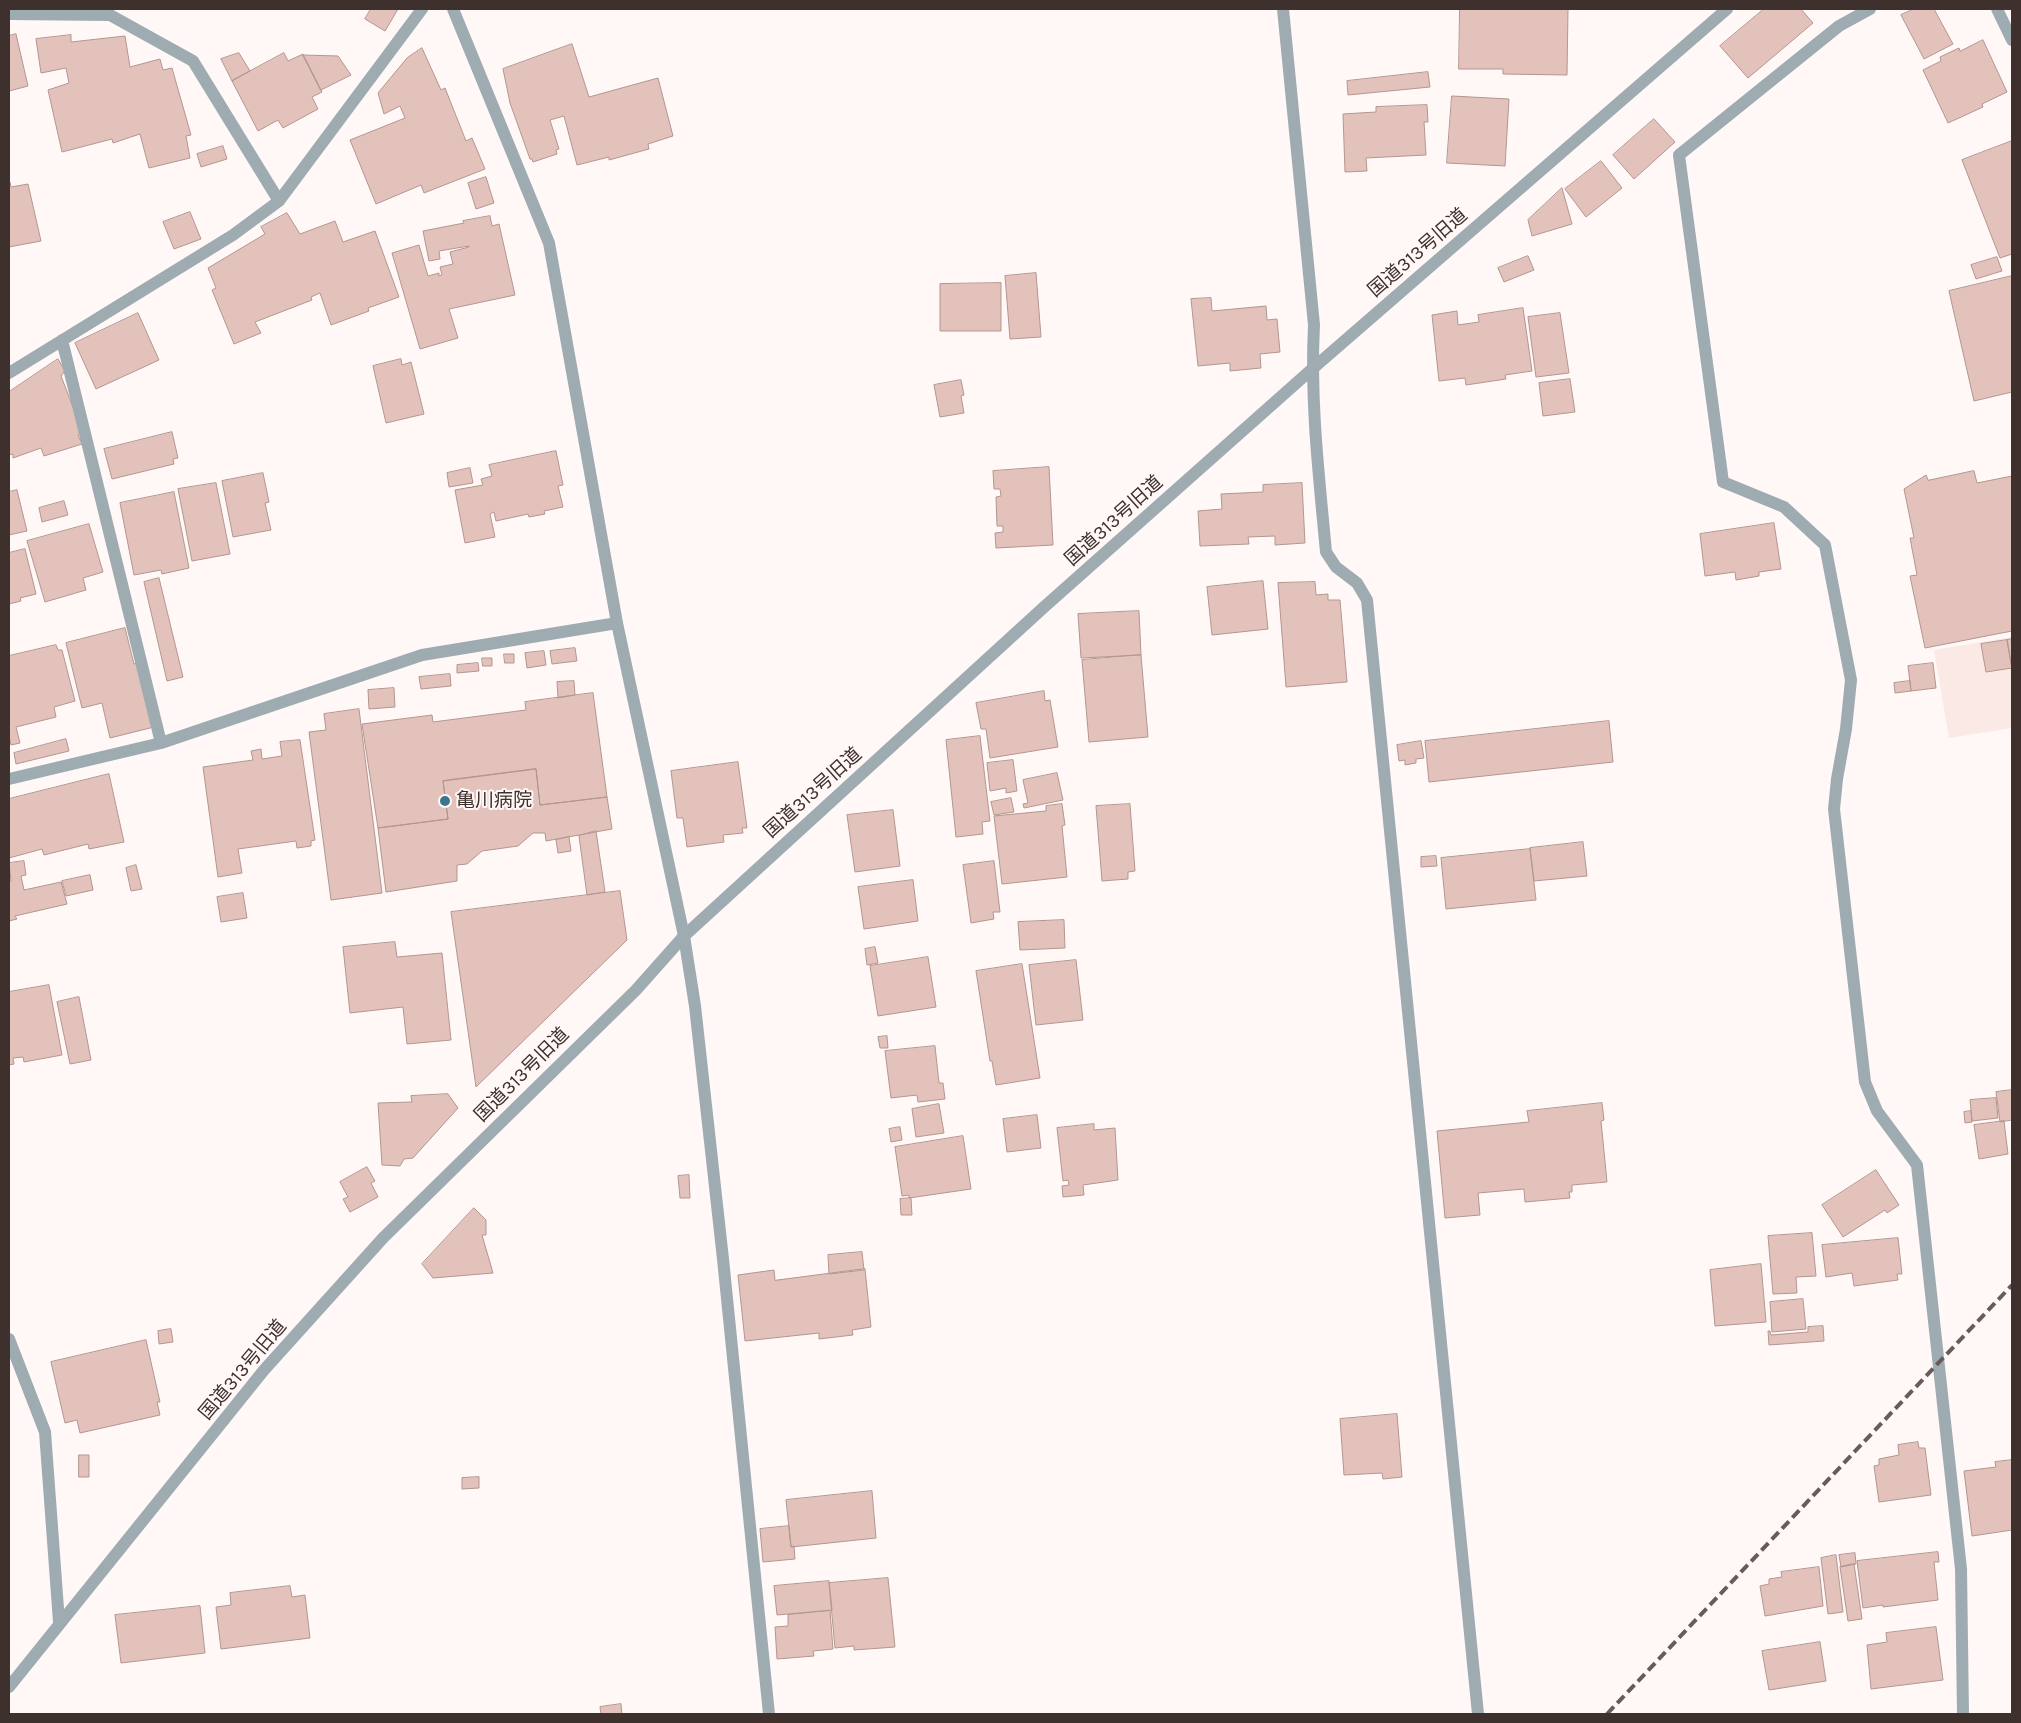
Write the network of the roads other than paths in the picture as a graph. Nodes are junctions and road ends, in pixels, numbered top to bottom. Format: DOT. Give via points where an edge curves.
graph roads {
  1 [pos="422,9"];
  2 [pos="453,9"];
  3 [pos="1283,9"];
  4 [pos="1727,9"];
  5 [pos="1870,9"];
  6 [pos="1997,9"];
  7 [pos="9,14"];
  8 [pos="2012,40"];
  9 [pos="279,201"];
  10 [pos="62,340"];
  11 [pos="1311,370"];
  12 [pos="9,374"];
  13 [pos="617,623"];
  14 [pos="161,743"];
  15 [pos="9,779"];
  16 [pos="684,936"];
  17 [pos="9,1340"];
  18 [pos="59,1622"];
  19 [pos="9,1687"];
  20 [pos="769,1714"];
  21 [pos="1478,1714"];
  22 [pos="1962,1714"];
  1 -- 9 [label="street"];
  2 -- 13 [label="street" via="550,243"];
  3 -- 11 [label="street" via="1314,325"];
  4 -- 11 [label="street, 国道313号旧道"];
  5 -- 22 [label="street" via="1839,26 1679,155 1723,482 1784,507 1825,545 1851,680 1834,809 1865,1082 1877,1112 1917,1164 1961,1569"];
  6 -- 8 [label="street"];
  7 -- 9 [label="street" via="110,15 193,61"];
  9 -- 10 [label="street" via="233,235"];
  10 -- 12 [label="street"];
  10 -- 14 [label="street"];
  11 -- 16 [label="street, 国道313号旧道"];
  11 -- 21 [label="street" via="1326,552 1336,568 1358,583 1368,600"];
  13 -- 14 [label="street" via="422,655"];
  13 -- 16 [label="street"];
  14 -- 15 [label="street"];
  16 -- 18 [label="street, 国道313号旧道" via="636,990 383,1238 264,1370"];
  16 -- 20 [label="street" via="695,1006 723,1259"];
  17 -- 18 [label="street" via="45,1432"];
  18 -- 19 [label="street, 国道313号旧道"];
}
